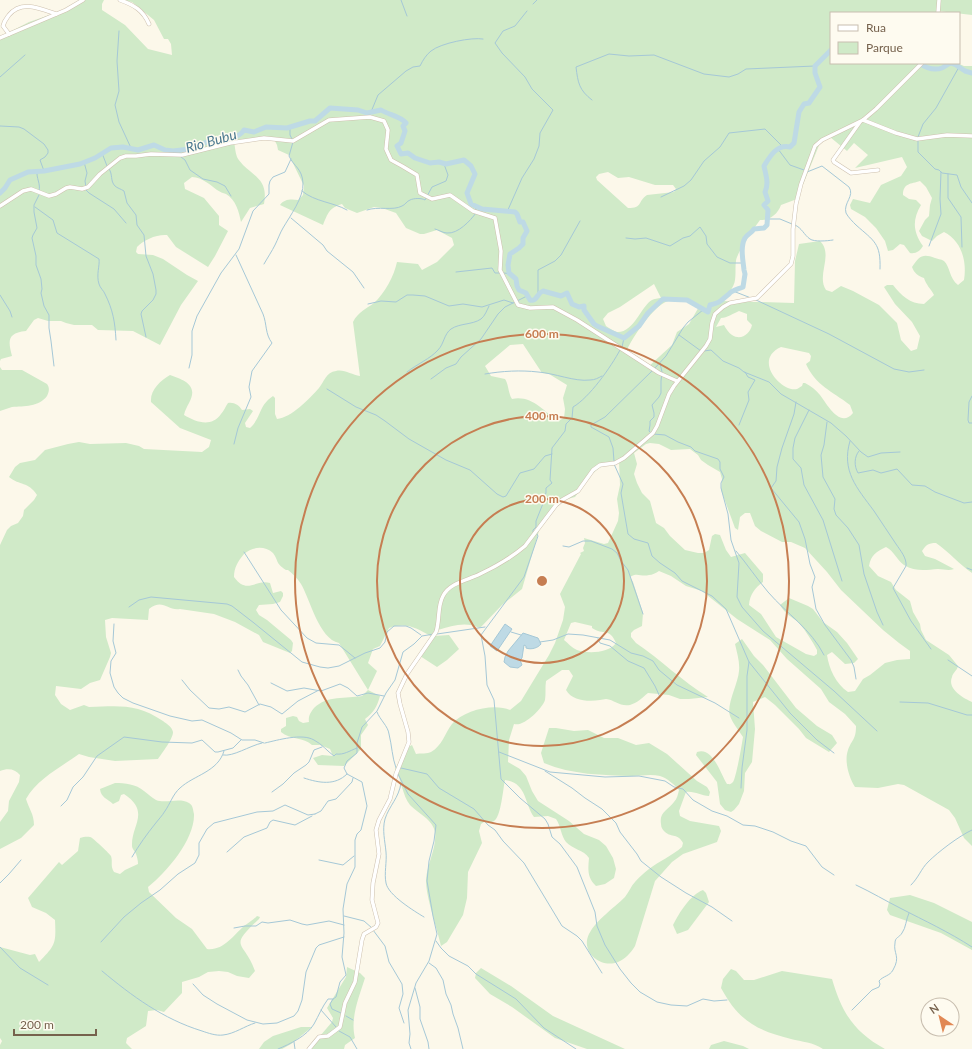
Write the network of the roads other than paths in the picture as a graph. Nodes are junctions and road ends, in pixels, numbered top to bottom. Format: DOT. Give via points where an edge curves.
graph roads {
  1 [pos="83,0"];
  2 [pos="120,0"];
  3 [pos="939,0"];
  4 [pos="938,12"];
  5 [pos="56,14"];
  6 [pos="149,24"];
  7 [pos="9,34"];
  8 [pos="0,38"];
  9 [pos="921,64"];
  10 [pos="862,121"];
  11 [pos="972,136"];
  12 [pos="878,170"];
  13 [pos="0,206"];
  14 [pos="677,381"];
  15 [pos="309,1049"];
  1 -- 5 [label="street"];
  2 -- 6 [label="street" via="138,8"];
  3 -- 4 [label="street"];
  5 -- 7 [label="street"];
  5 -- 7 [label="street" via="20,4 4,21 3,26"];
  7 -- 8 [label="street"];
  9 -- 10 [label="street"];
  10 -- 11 [label="street" via="917,139"];
  10 -- 12 [label="street" via="834,162 851,173"];
  10 -- 14 [label="street" via="822,140 815,146 796,204 793,229 794,256 791,264 757,298 730,303 715,314 710,339"];
  13 -- 14 [label="street" via="23,191 31,189 48,196 70,187 88,187 120,158 151,154 182,155 230,143 264,138 293,141 329,120 370,118 384,121 388,130 386,149 391,160 416,175 420,193 432,199 450,195 473,211 494,218 501,251 500,270 518,305 530,308 553,307 659,373"];
  14 -- 15 [label="street" via="653,433 624,458 593,470 578,491 556,505 518,552 481,574 449,588 443,595 436,632 407,674 398,693 409,742 396,774 390,799 376,830 379,854 372,900 378,923 376,928 364,934 355,982 345,1003 340,1027 328,1036 319,1037"];
}
